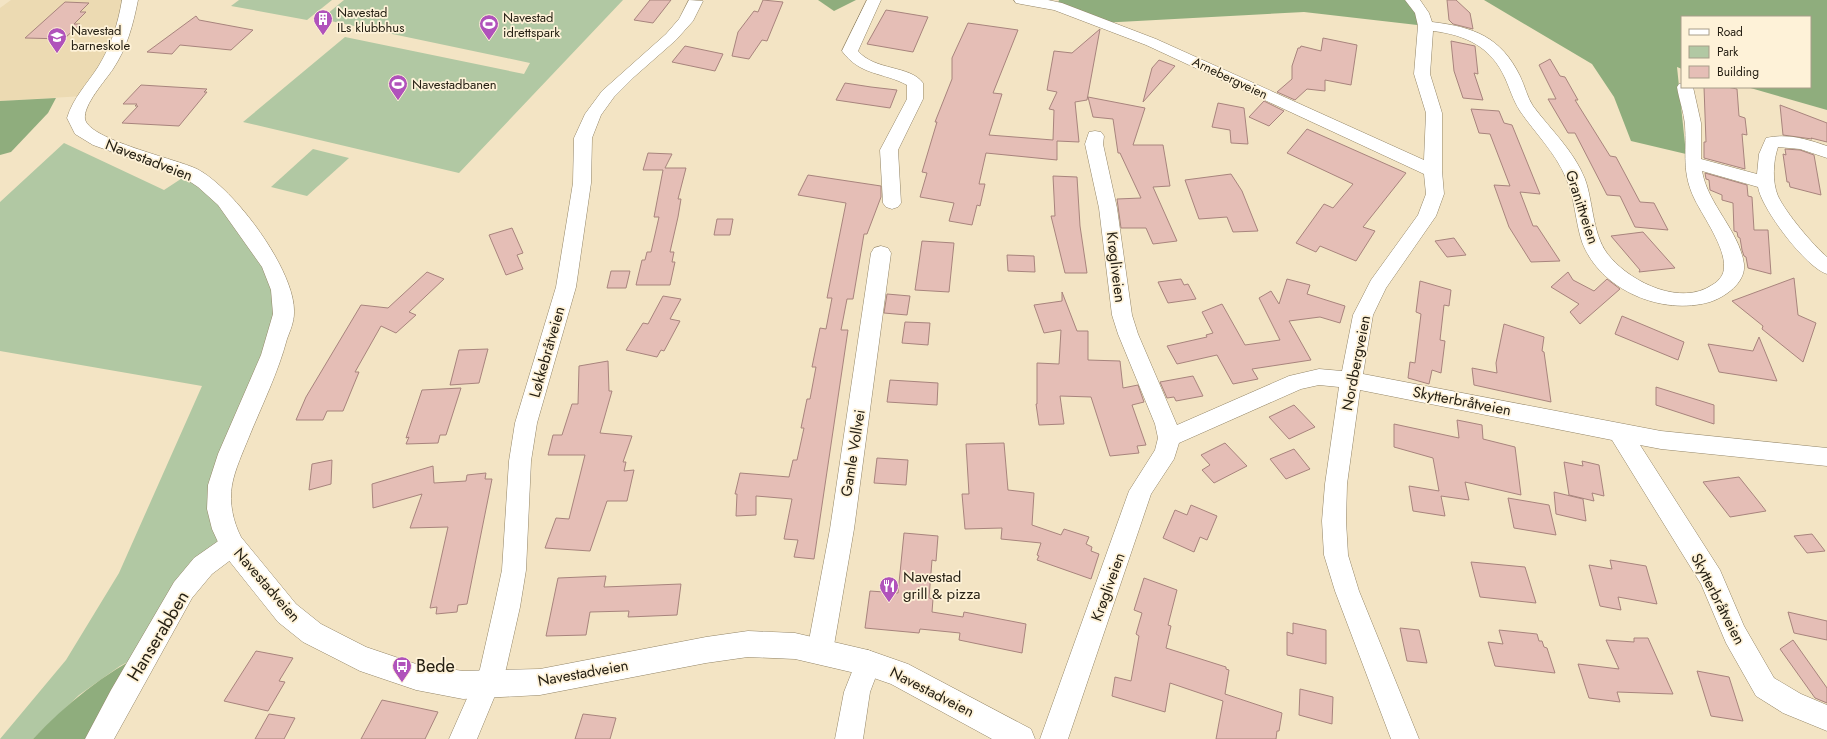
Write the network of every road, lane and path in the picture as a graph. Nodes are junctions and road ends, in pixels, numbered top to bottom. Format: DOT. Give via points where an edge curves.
graph roads {
  1 [pos="130,0"];
  2 [pos="874,0"];
  3 [pos="1021,0"];
  4 [pos="1412,0"];
  5 [pos="696,1"];
  6 [pos="1426,26"];
  7 [pos="1685,88"];
  8 [pos="1095,136"];
  9 [pos="1827,152"];
  10 [pos="1692,162"];
  11 [pos="1433,171"];
  12 [pos="1766,183"];
  13 [pos="892,203"];
  14 [pos="881,254"];
  15 [pos="1827,266"];
  16 [pos="1351,380"];
  17 [pos="1620,433"];
  18 [pos="1169,438"];
  19 [pos="1827,457"];
  20 [pos="232,545"];
  21 [pos="820,651"];
  22 [pos="868,663"];
  23 [pos="486,685"];
  24 [pos="1827,718"];
  25 [pos="99,739"];
  26 [pos="463,739"];
  27 [pos="849,739"];
  28 [pos="1021,739"];
  29 [pos="1054,739"];
  30 [pos="1405,739"];
  1 -- 20 [label="street, Navestadveien" via="120,44 109,64 80,103 76,118 78,125 81,130 99,141 190,173 205,183 225,201 249,233 271,266 281,290 284,314 277,341 230,454 220,485 219,509 224,529"];
  2 -- 13 [label="street" via="850,51 855,60 863,66 904,76 915,83 915,99 888,150"];
  3 -- 11 [label="street, Arnebergveien" via="1057,6 1151,42"];
  4 -- 6 [label="street, Nordbergveien" via="1422,13"];
  5 -- 23 [label="street, Løkkebråtveien" via="671,37 608,94 593,114 583,138 582,183 566,287 526,422 520,461 514,570 493,669"];
  6 -- 10 [label="street, Granittveien" via="1468,33 1498,51 1514,79 1520,100 1561,152 1573,172 1586,230 1603,261 1621,279 1649,292 1676,300 1699,299 1719,290 1730,280 1734,265 1695,180"];
  6 -- 11 [label="street, Nordbergveien" via="1422,74 1434,113"];
  7 -- 10 [label="street, Granittveien" via="1693,123"];
  8 -- 18 [label="street, Krøgliveien" via="1094,144 1114,243 1122,315 1166,424"];
  9 -- 12 [label="street" via="1803,143 1786,140 1772,142 1768,150"];
  10 -- 12 [label="street"];
  11 -- 16 [label="street, Nordbergveien" via="1435,194 1427,216 1378,285 1363,315"];
  12 -- 15 [label="street" via="1770,197 1799,240 1817,260"];
  14 -- 21 [label="street, Gamle Vollvei" via="842,529"];
  16 -- 17 [label="street, Skytterbråtveien"];
  16 -- 18 [label="street" via="1319,377 1297,382"];
  16 -- 30 [label="street, Nordbergveien" via="1336,484 1336,555"];
  17 -- 19 [label="street, Skytterbråtveien"];
  17 -- 24 [label="street, Skytterbråtveien" via="1711,578 1735,634 1765,686 1792,704"];
  18 -- 29 [label="street, Krøgliveien" via="1166,452 1140,491"];
  20 -- 23 [label="street, Navestadveien" via="287,613 312,633 360,658 416,677 463,685"];
  20 -- 25 [label="street, Hanserabben" via="203,566 183,590"];
  21 -- 22 [label="street, Navestadveien"];
  21 -- 23 [label="street, Navestadveien" via="795,646 748,644 540,682"];
  22 -- 27 [label="street" via="857,692"];
  22 -- 28 [label="street, Navestadveien" via="898,673"];
  23 -- 26 [label="street, Løkkebråtveien"];
}
